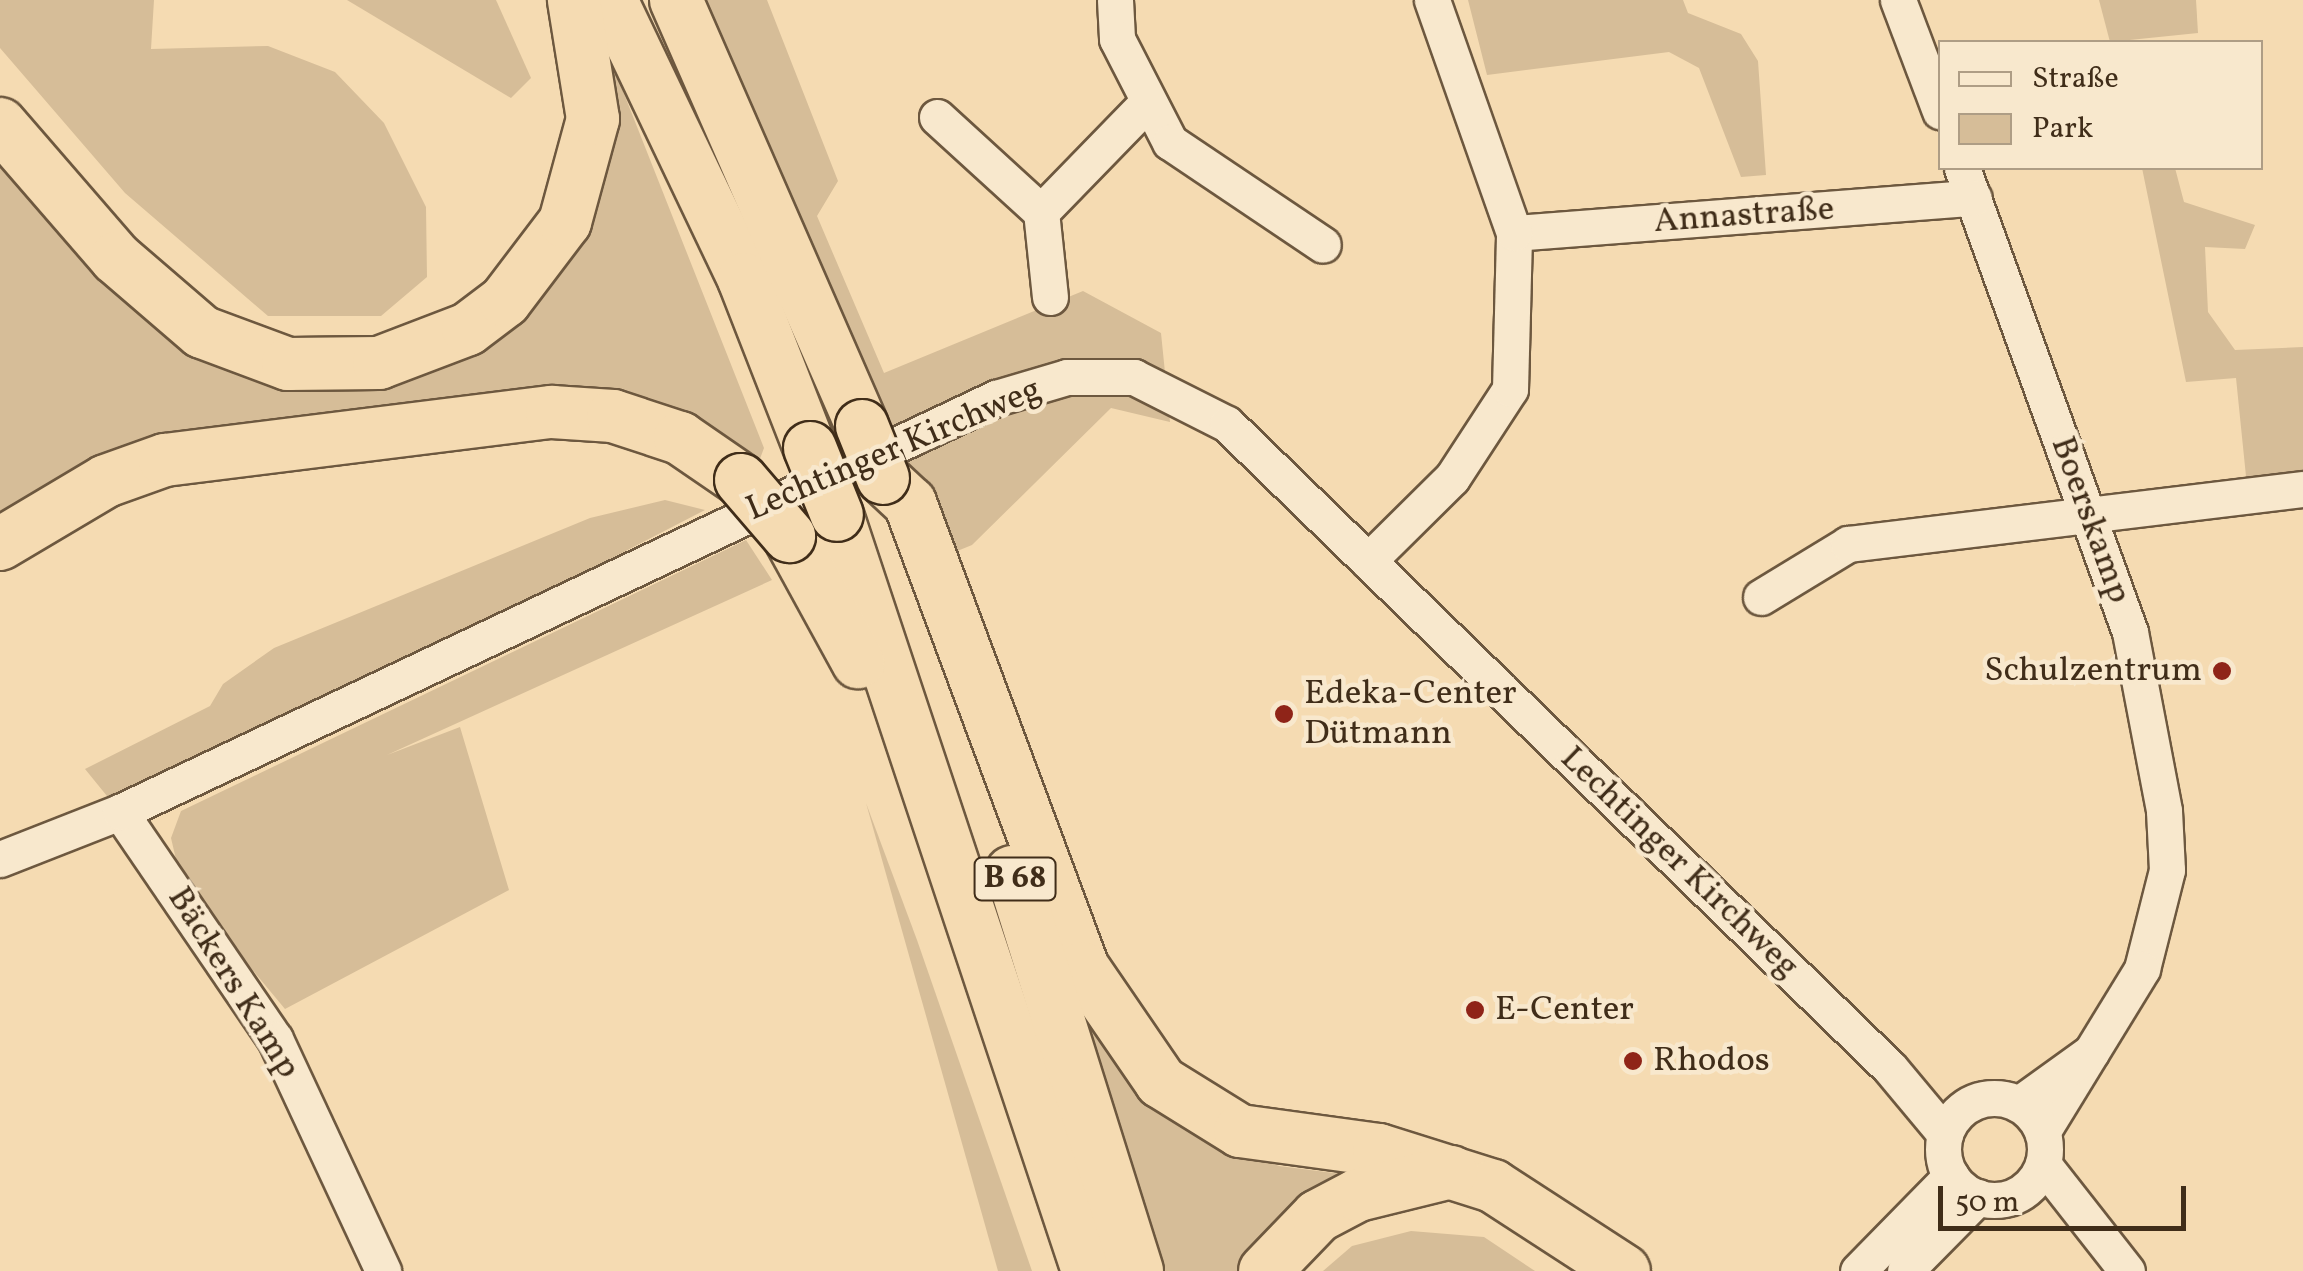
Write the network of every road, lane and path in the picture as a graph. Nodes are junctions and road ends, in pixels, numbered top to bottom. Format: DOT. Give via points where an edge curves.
graph roads {
  1 [pos="574,0"];
  2 [pos="612,0"];
  3 [pos="676,0"];
  4 [pos="1115,0"];
  5 [pos="1432,0"];
  6 [pos="1898,0"];
  7 [pos="1148,102"];
  8 [pos="1938,106"];
  9 [pos="937,116"];
  10 [pos="0,124"];
  11 [pos="1968,183"];
  12 [pos="1041,212"];
  13 [pos="1514,233"];
  14 [pos="1323,246"];
  15 [pos="1050,297"];
  16 [pos="889,486"];
  17 [pos="2303,490"];
  18 [pos="2090,517"];
  19 [pos="0,544"];
  20 [pos="1368,561"];
  21 [pos="1761,597"];
  22 [pos="120,812"];
  23 [pos="0,859"];
  24 [pos="976,916"];
  25 [pos="2095,1049"];
  26 [pos="2019,1104"];
  27 [pos="1954,1121"];
  28 [pos="2042,1148"];
  29 [pos="1454,1172"];
  30 [pos="1964,1187"];
  31 [pos="2020,1193"];
  32 [pos="2089,1232"];
  33 [pos="1620,1270"];
  34 [pos="383,1271"];
  35 [pos="1088,1271"];
  36 [pos="1137,1271"];
  37 [pos="1265,1271"];
  38 [pos="1858,1271"];
  39 [pos="1905,1271"];
  40 [pos="2127,1271"];
  1 -- 10 [label="highway" via="593,119 565,222 505,301 468,328 378,364 288,364 202,332 116,258"];
  2 -- 24 [label="highway, B 68, bridge" via="744,279 837,514"];
  3 -- 16 [label="highway, B 68, bridge"];
  4 -- 7 [label="street" via="1117,39"];
  5 -- 13 [label="street"];
  6 -- 8 [label="street"];
  7 -- 12 [label="street"];
  7 -- 14 [label="street" via="1170,142"];
  9 -- 12 [label="street"];
  11 -- 13 [label="street, Annastraße"];
  11 -- 18 [label="street, Boerskamp"];
  12 -- 15 [label="street"];
  13 -- 20 [label="street" via="1510,389 1452,478"];
  16 -- 29 [label="highway" via="910,503 1084,968 1161,1082 1240,1131 1379,1150"];
  16 -- 36 [label="highway, B 68"];
  17 -- 18 [label="street"];
  18 -- 21 [label="street" via="1848,544"];
  18 -- 25 [label="street, Boerskamp" via="2130,632 2167,870 2142,968"];
  19 -- 24 [label="highway, bridge" via="93,488 166,460 552,412 612,416 680,438 740,480 789,536 866,680 940,865"];
  20 -- 22 [label="street, Lechtinger Kirchweg" via="1227,424 1134,378 1067,377 996,398 798,487"];
  20 -- 27 [label="street, Lechtinger Kirchweg" via="1890,1068"];
  22 -- 23 [label="street, Lechtinger Kirchweg"];
  22 -- 34 [label="street, Bäckers Kamp" via="275,1039"];
  24 -- 35 [label="highway, B 68"];
  25 -- 26 [label="street, Boerskamp"];
  25 -- 28 [label="street, Boerskamp"];
  26 -- 27 [label="street" via="1991,1098"];
  26 -- 28 [label="street"];
  27 -- 30 [label="street"];
  28 -- 31 [label="street"];
  28 -- 32 [label="street"];
  29 -- 33 [label="highway" via="1528,1202"];
  29 -- 37 [label="highway" via="1358,1194 1318,1216"];
  30 -- 31 [label="street"];
  30 -- 38 [label="street"];
  30 -- 39 [label="street"];
  31 -- 32 [label="street"];
  32 -- 40 [label="street"];
}
